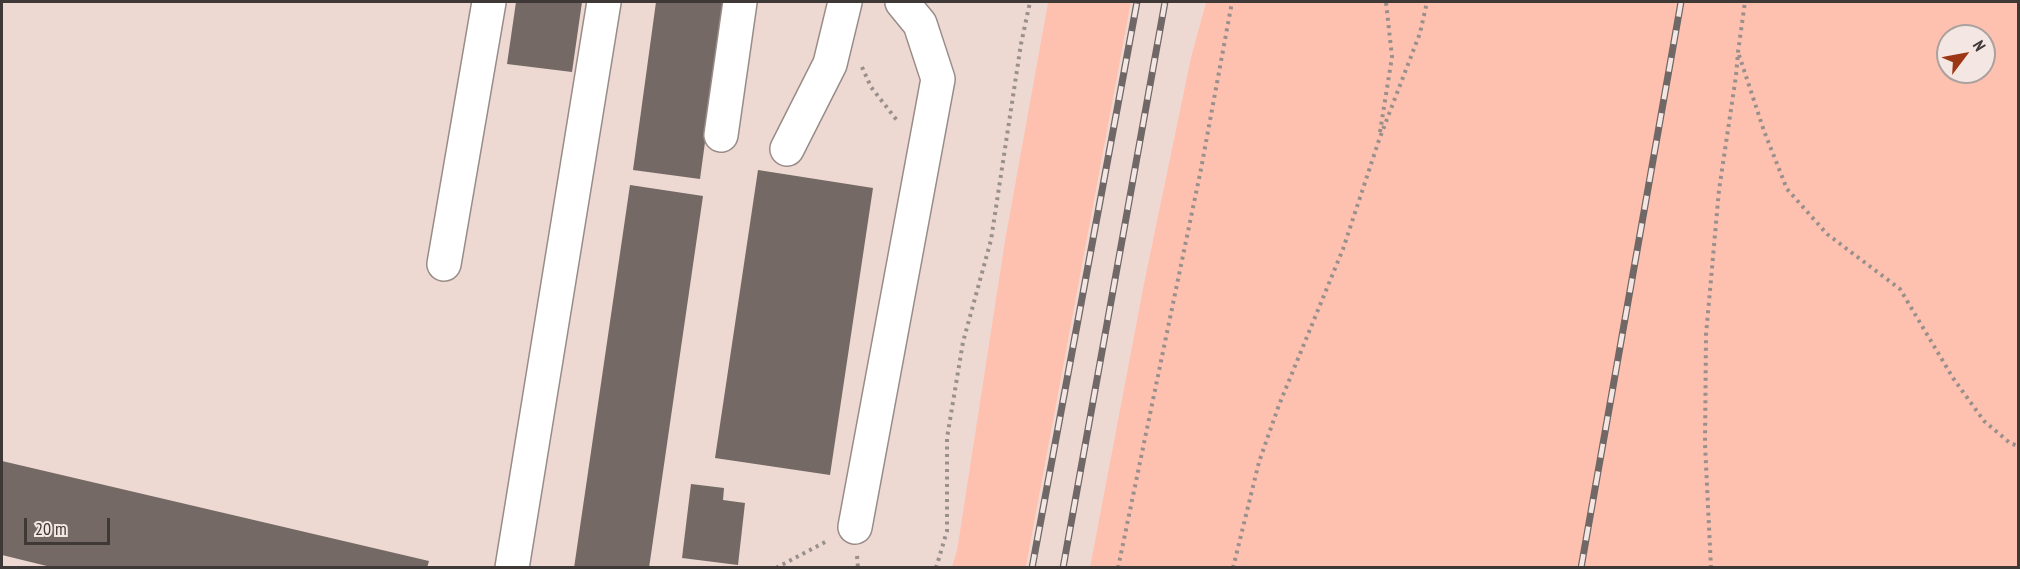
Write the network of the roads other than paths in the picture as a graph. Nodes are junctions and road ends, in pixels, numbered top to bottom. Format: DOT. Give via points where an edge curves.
graph roads {
  1 [pos="489,2"];
  2 [pos="604,2"];
  3 [pos="740,2"];
  4 [pos="902,2"];
  5 [pos="843,9"];
  6 [pos="721,135"];
  7 [pos="787,149"];
  8 [pos="444,264"];
  9 [pos="855,527"];
  10 [pos="512,567"];
  1 -- 8 [label="lane"];
  2 -- 10 [label="lane"];
  3 -- 6 [label="lane"];
  4 -- 9 [label="lane" via="920,24 938,79"];
  5 -- 7 [label="lane" via="830,64"];
}
